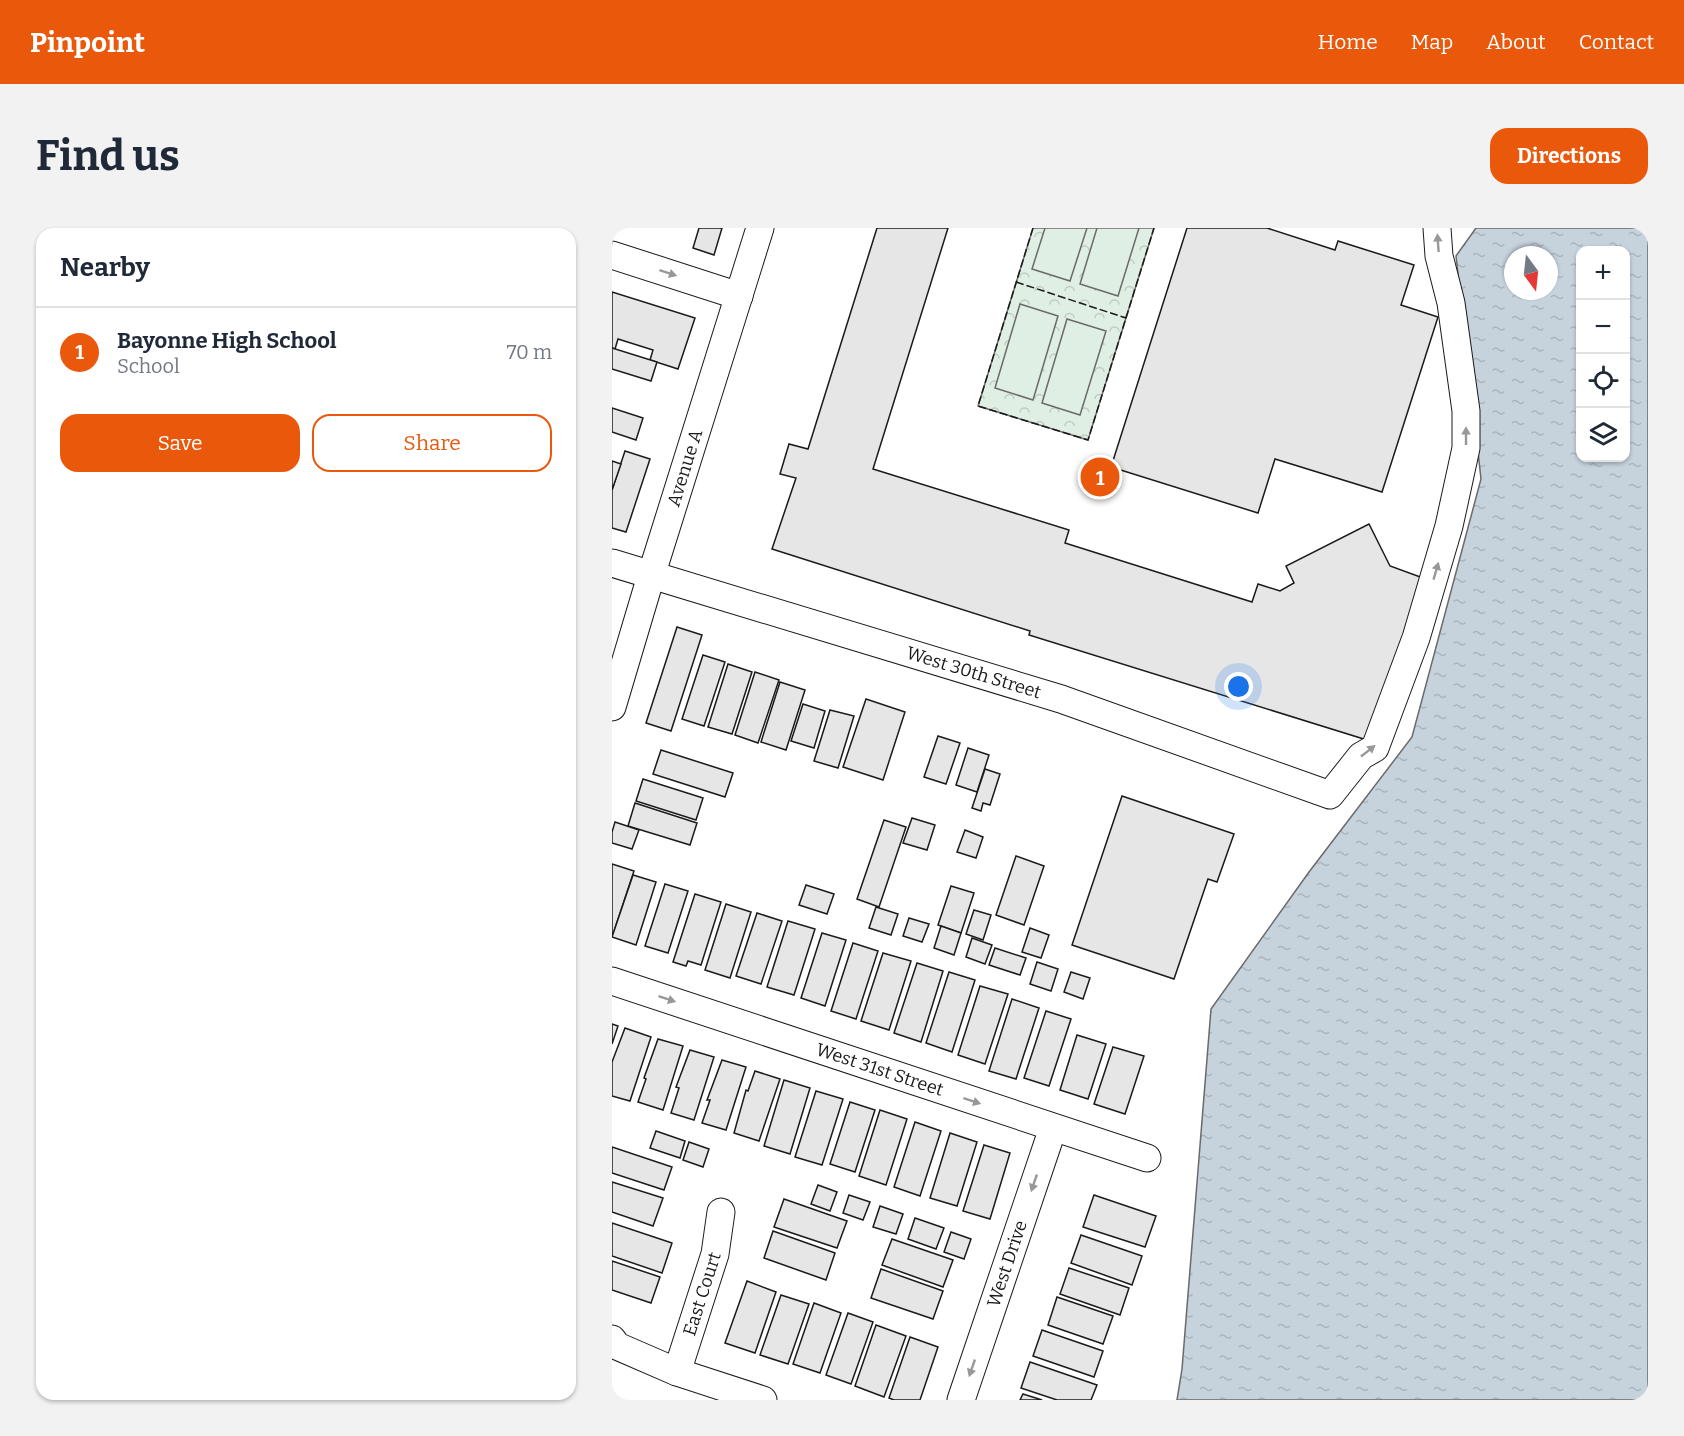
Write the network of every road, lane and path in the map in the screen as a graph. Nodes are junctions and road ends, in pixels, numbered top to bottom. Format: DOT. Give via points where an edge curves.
graph roads {
  1 [pos="760,228"];
  2 [pos="1437,228"];
  3 [pos="612,255"];
  4 [pos="739,296"];
  5 [pos="612,563"];
  6 [pos="651,576"];
  7 [pos="612,707"];
  8 [pos="612,981"];
  9 [pos="1053,1128"];
  10 [pos="1147,1158"];
  11 [pos="721,1212"];
  12 [pos="612,1339"];
  13 [pos="676,1372"];
  14 [pos="763,1400"];
  15 [pos="961,1400"];
  1 -- 4 [label="street, Avenue A"];
  6 -- 2 [label="street, West 30th Street, one-way" via="1061,699 1330,795 1361,756 1375,748 1416,638 1464,460 1466,411"];
  3 -- 4 [label="street, one-way"];
  4 -- 6 [label="street, Avenue A"];
  5 -- 6 [label="street, West 30th Street"];
  6 -- 7 [label="street, Avenue A"];
  8 -- 9 [label="street, West 31st Street, one-way"];
  9 -- 10 [label="street, West 31st Street"];
  9 -- 15 [label="street, West Drive, one-way"];
  11 -- 13 [label="street, East Court" via="715,1254"];
  12 -- 13 [label="street" via="617,1346"];
  13 -- 14 [label="street"];
}
